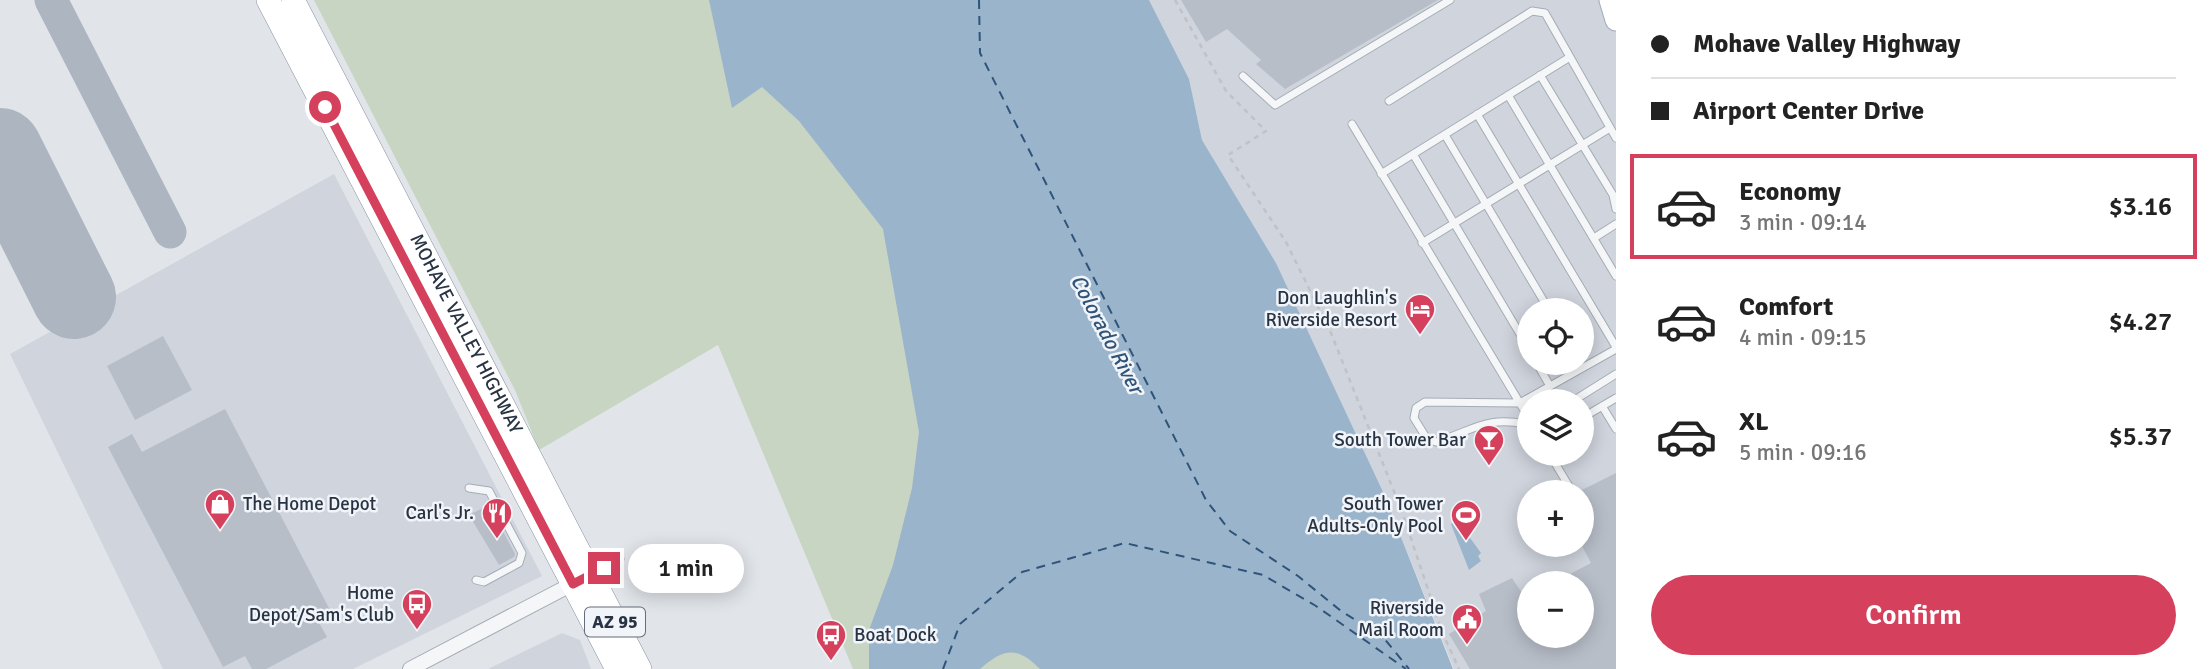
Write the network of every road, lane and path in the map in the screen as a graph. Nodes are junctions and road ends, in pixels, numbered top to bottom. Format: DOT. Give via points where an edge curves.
graph roads {
  1 [pos="268,0"];
  2 [pos="293,0"];
  3 [pos="1175,0"];
  4 [pos="1450,0"];
  5 [pos="1610,0"];
  6 [pos="1616,20"];
  7 [pos="1570,57"];
  8 [pos="1540,75"];
  9 [pos="1242,76"];
  10 [pos="1508,95"];
  11 [pos="1390,101"];
  12 [pos="1477,114"];
  13 [pos="1352,124"];
  14 [pos="1610,128"];
  15 [pos="1445,135"];
  16 [pos="1616,138"];
  17 [pos="1582,145"];
  18 [pos="1413,154"];
  19 [pos="1549,165"];
  20 [pos="1381,174"];
  21 [pos="1518,184"];
  22 [pos="1615,194"];
  23 [pos="1486,203"];
  24 [pos="1616,209"];
  25 [pos="1455,223"];
  26 [pos="1616,224"];
  27 [pos="1594,239"];
  28 [pos="1422,243"];
  29 [pos="1616,276"];
  30 [pos="1542,298"];
  31 [pos="1517,329"];
  32 [pos="1616,348"];
  33 [pos="1594,359"];
  34 [pos="1616,374"];
  35 [pos="1544,375"];
  36 [pos="1566,375"];
  37 [pos="1550,386"];
  38 [pos="1545,389"];
  39 [pos="1592,389"];
  40 [pos="1517,398"];
  41 [pos="1616,398"];
  42 [pos="1517,403"];
  43 [pos="1602,406"];
  44 [pos="1594,411"];
  45 [pos="1517,421"];
  46 [pos="1616,429"];
  47 [pos="469,488"];
  48 [pos="620,559"];
  49 [pos="476,580"];
  50 [pos="581,580"];
  51 [pos="410,669"];
  52 [pos="617,669"];
  53 [pos="640,669"];
  54 [pos="1459,669"];
  1 -- 50 [label="highway, MOHAVE VALLEY HIGHWAY / AZ 95"];
  2 -- 50 [label="highway, MOHAVE VALLEY HIGHWAY / AZ 95"];
  3 -- 54 [label="path" via="1226,91 1266,131 1228,155 1286,242 1331,333"];
  4 -- 9 [label="lane" via="1275,105"];
  5 -- 6 [label="main road"];
  7 -- 8 [label="lane"];
  7 -- 11 [label="lane" via="1545,13 1532,11"];
  7 -- 14 [label="lane"];
  8 -- 10 [label="lane"];
  8 -- 17 [label="lane"];
  10 -- 12 [label="lane"];
  10 -- 19 [label="lane"];
  12 -- 15 [label="lane"];
  12 -- 21 [label="lane"];
  13 -- 20 [label="lane"];
  14 -- 16 [label="lane"];
  14 -- 17 [label="lane"];
  15 -- 18 [label="lane"];
  15 -- 23 [label="lane"];
  17 -- 19 [label="lane"];
  17 -- 22 [label="lane"];
  18 -- 20 [label="lane"];
  18 -- 25 [label="lane"];
  19 -- 21 [label="lane"];
  19 -- 27 [label="lane"];
  20 -- 28 [label="lane"];
  21 -- 23 [label="lane"];
  21 -- 32 [label="lane"];
  22 -- 24 [label="lane"];
  23 -- 25 [label="lane"];
  23 -- 30 [label="lane"];
  25 -- 28 [label="lane"];
  25 -- 31 [label="lane"];
  26 -- 27 [label="lane"];
  27 -- 29 [label="lane"];
  28 -- 40 [label="lane"];
  32 -- 33 [label="lane"];
  34 -- 39 [label="lane"];
  35 -- 37 [label="lane"];
  36 -- 37 [label="lane"];
  37 -- 38 [label="lane"];
  41 -- 43 [label="lane"];
  42 -- 45 [label="lane" via="1425,402 1416,408 1414,418 1427,439 1436,442 1479,423"];
  43 -- 44 [label="lane"];
  43 -- 46 [label="lane"];
  47 -- 49 [label="lane" via="488,491 522,553 519,563 484,582"];
  48 -- 50 [label="lane"];
  50 -- 51 [label="street"];
  50 -- 52 [label="highway, MOHAVE VALLEY HIGHWAY / AZ 95"];
  50 -- 53 [label="highway, MOHAVE VALLEY HIGHWAY / AZ 95"];
}
